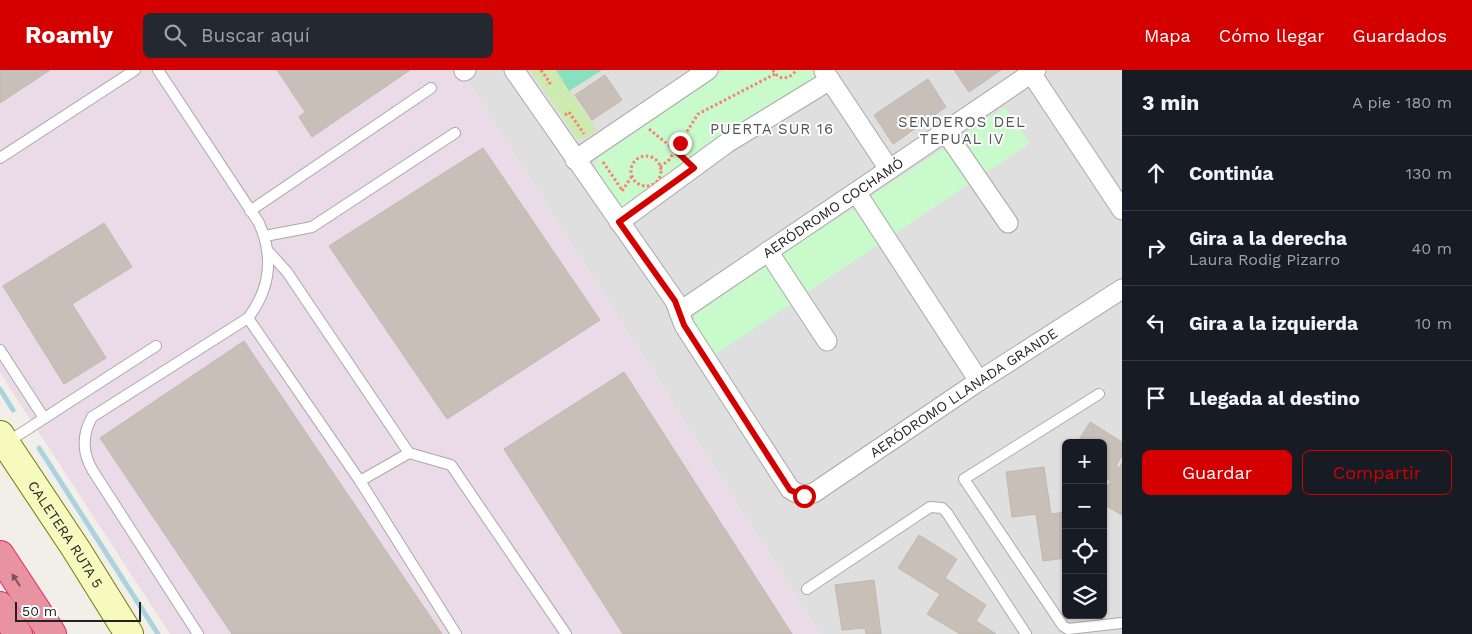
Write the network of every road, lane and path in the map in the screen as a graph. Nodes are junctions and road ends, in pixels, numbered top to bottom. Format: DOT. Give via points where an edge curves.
graph roads {
  1 [pos="135,70"];
  2 [pos="158,70"];
  3 [pos="514,70"];
  4 [pos="708,70"];
  5 [pos="773,70"];
  6 [pos="796,70"];
  7 [pos="1034,72"];
  8 [pos="775,74"];
  9 [pos="827,75"];
  10 [pos="430,88"];
  11 [pos="636,118"];
  12 [pos="945,131"];
  13 [pos="455,133"];
  14 [pos="593,147"];
  15 [pos="675,150"];
  16 [pos="0,158"];
  17 [pos="575,160"];
  18 [pos="660,167"];
  19 [pos="694,168"];
  20 [pos="889,170"];
  21 [pos="622,190"];
  22 [pos="856,192"];
  23 [pos="1122,210"];
  24 [pos="250,211"];
  25 [pos="619,222"];
  26 [pos="1008,222"];
  27 [pos="265,236"];
  28 [pos="268,251"];
  29 [pos="768,251"];
  30 [pos="1122,290"];
  31 [pos="679,312"];
  32 [pos="248,318"];
  33 [pos="827,341"];
  34 [pos="156,346"];
  35 [pos="0,350"];
  36 [pos="979,381"];
  37 [pos="1099,394"];
  38 [pos="44,418"];
  39 [pos="3,439"];
  40 [pos="409,453"];
  41 [pos="360,481"];
  42 [pos="0,555"];
  43 [pos="807,589"];
  44 [pos="0,606"];
  45 [pos="1122,623"];
  46 [pos="18,634"];
  47 [pos="52,634"];
  48 [pos="129,634"];
  49 [pos="198,634"];
  50 [pos="456,634"];
  51 [pos="566,634"];
  52 [pos="1026,634"];
  1 -- 16 [label="lane"];
  2 -- 24 [label="lane"];
  3 -- 17 [label="street"];
  4 -- 11 [label="street"];
  5 -- 8 [label="path"];
  6 -- 8 [label="path" via="788,78"];
  7 -- 12 [label="street, AERÓDROMO COCHAMÓ"];
  7 -- 23 [label="street"];
  8 -- 15 [label="path" via="698,114"];
  9 -- 19 [label="street"];
  9 -- 20 [label="street"];
  10 -- 24 [label="lane"];
  11 -- 14 [label="street"];
  11 -- 15 [label="path"];
  12 -- 20 [label="street, AERÓDROMO COCHAMÓ"];
  12 -- 26 [label="street"];
  13 -- 27 [label="lane" via="312,227"];
  14 -- 17 [label="street"];
  14 -- 21 [label="path"];
  15 -- 18 [label="path"];
  15 -- 19 [label="path"];
  17 -- 25 [label="street"];
  18 -- 18 [label="path" via="660,178 651,185 640,184 632,175 632,167 640,158 652,158"];
  19 -- 25 [label="street"];
  20 -- 22 [label="street, AERÓDROMO COCHAMÓ"];
  22 -- 29 [label="street, AERÓDROMO COCHAMÓ"];
  22 -- 36 [label="street"];
  24 -- 27 [label="lane"];
  25 -- 31 [label="street" via="675,301"];
  27 -- 28 [label="lane"];
  28 -- 32 [label="lane" via="268,280"];
  28 -- 40 [label="lane" via="288,272"];
  29 -- 31 [label="street, AERÓDROMO COCHAMÓ"];
  29 -- 33 [label="street"];
  30 -- 36 [label="street, AERÓDROMO LLANADA GRANDE"];
  31 -- 36 [label="street, AERÓDROMO LLANADA GRANDE" via="684,325 790,490 804,496 815,492"];
  32 -- 41 [label="lane"];
  32 -- 49 [label="lane" via="92,417 84,438 86,455 93,471"];
  34 -- 38 [label="lane"];
  35 -- 38 [label="lane"];
  37 -- 45 [label="lane" via="964,479 1063,626 1068,629"];
  38 -- 39 [label="lane"];
  39 -- 48 [label="street, CALETERA RUTA 5"];
  40 -- 41 [label="lane"];
  40 -- 51 [label="lane" via="451,465 459,473"];
  41 -- 50 [label="lane"];
  47 -- 42 [label="highway, one-way"];
  43 -- 52 [label="lane" via="930,507 937,507 947,513"];
  44 -- 46 [label="highway"];
}
